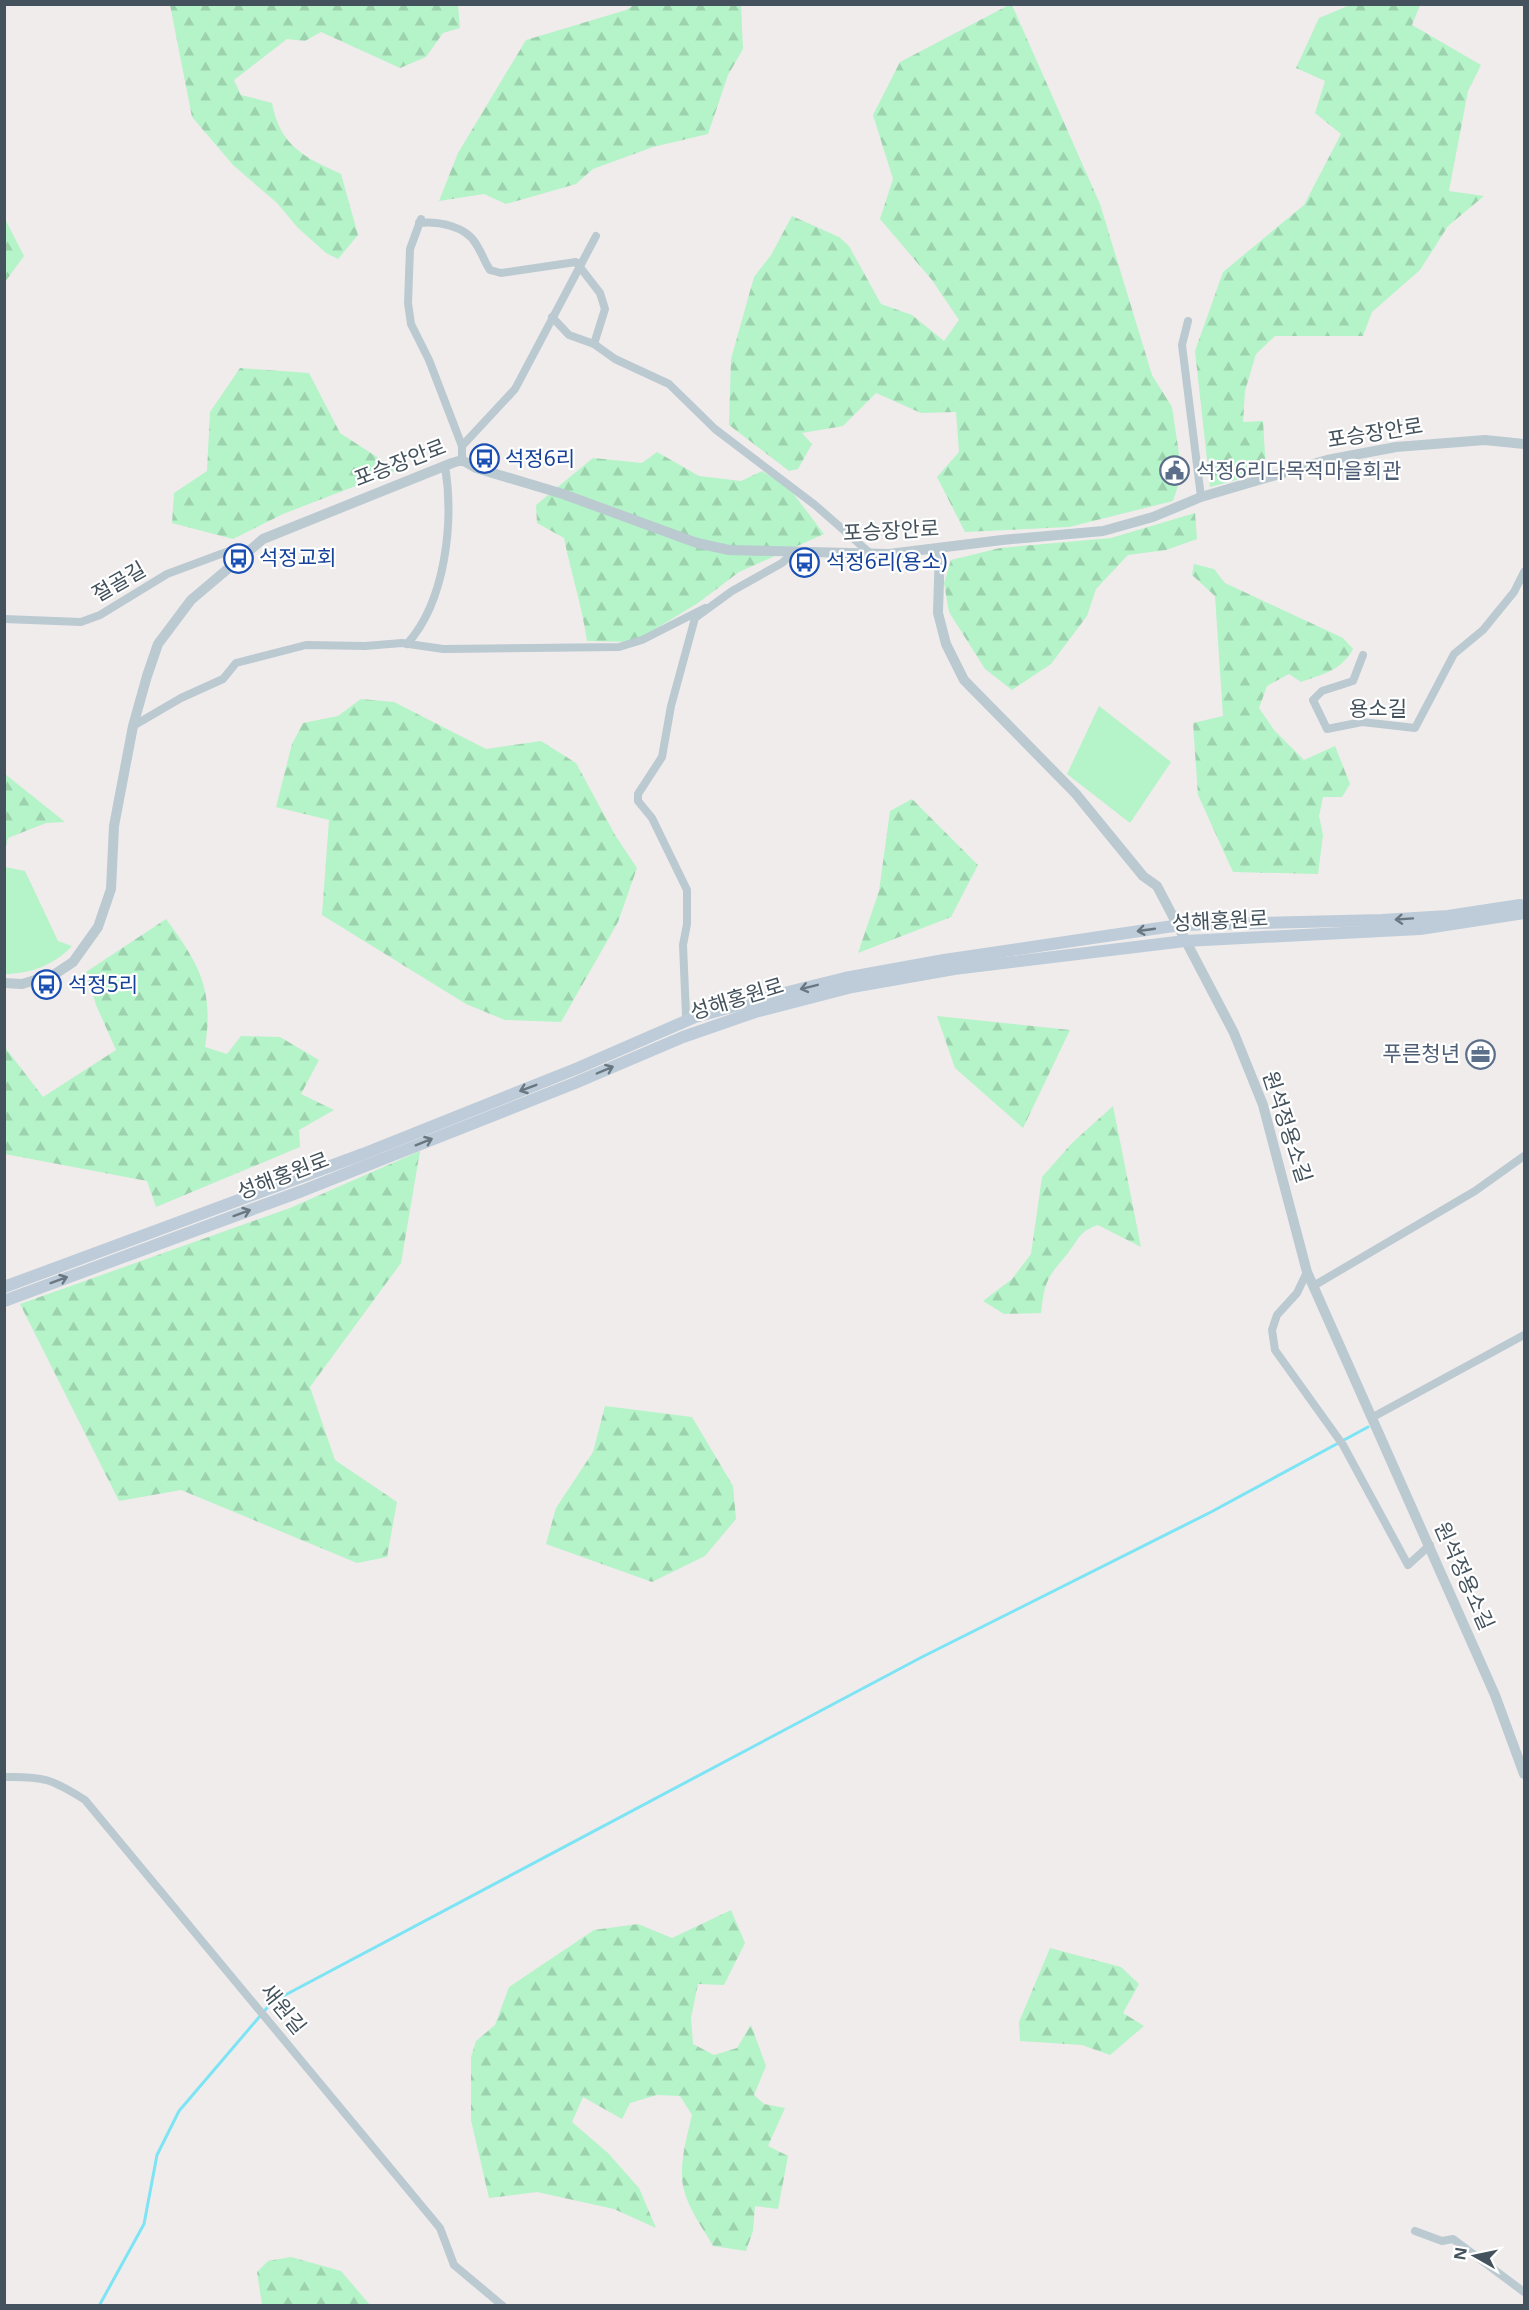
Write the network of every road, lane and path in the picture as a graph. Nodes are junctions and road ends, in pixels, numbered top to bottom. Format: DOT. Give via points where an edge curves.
graph roads {
  1 [pos="596,236"];
  2 [pos="580,265"];
  3 [pos="552,317"];
  4 [pos="1188,321"];
  5 [pos="594,344"];
  6 [pos="1524,444"];
  7 [pos="462,446"];
  8 [pos="462,460"];
  9 [pos="445,466"];
  10 [pos="1201,497"];
  11 [pos="940,548"];
  12 [pos="794,552"];
  13 [pos="248,553"];
  14 [pos="871,554"];
  15 [pos="1524,572"];
  16 [pos="705,608"];
  17 [pos="4,619"];
  18 [pos="407,644"];
  19 [pos="1363,655"];
  20 [pos="133,726"];
  21 [pos="1524,904"];
  22 [pos="1524,912"];
  23 [pos="1180,925"];
  24 [pos="1185,941"];
  25 [pos="4,984"];
  26 [pos="686,1015"];
  27 [pos="1524,1156"];
  28 [pos="1307,1272"];
  29 [pos="1315,1286"];
  30 [pos="4,1287"];
  31 [pos="4,1301"];
  32 [pos="1524,1335"];
  33 [pos="1373,1418"];
  34 [pos="1430,1545"];
  35 [pos="1524,1774"];
  36 [pos="4,1777"];
  37 [pos="1414,2231"];
  38 [pos="1524,2292"];
  39 [pos="503,2306"];
  1 -- 2 [label="street"];
  2 -- 3 [label="street"];
  2 -- 5 [label="street" via="600,293 605,309"];
  2 -- 7 [label="street" via="572,261 501,273 490,270 471,237 452,226 420,221 410,249 411,324"];
  3 -- 5 [label="street" via="569,335"];
  3 -- 7 [label="street" via="514,389"];
  4 -- 10 [label="street" via="1182,345"];
  5 -- 14 [label="street" via="615,359 669,384 716,429"];
  6 -- 10 [label="street, 포승장안로" via="1485,440 1396,447 1327,460"];
  7 -- 8 [label="street"];
  8 -- 9 [label="street, 포승장안로"];
  8 -- 12 [label="street, 포승장안로" via="697,543 729,549"];
  9 -- 13 [label="street, 포승장안로" via="263,540"];
  9 -- 18 [label="street" via="450,504 434,601 421,629"];
  10 -- 11 [label="street, 포승장안로" via="1153,517 1103,531"];
  11 -- 14 [label="street, 포승장안로"];
  11 -- 23 [label="street, 원석정용소길" via="938,613 946,644 964,680 1076,794 1143,876 1157,886"];
  12 -- 14 [label="street, 포승장안로"];
  12 -- 16 [label="street"];
  13 -- 17 [label="street, 절골길" via="229,551 167,574 100,615 81,622"];
  13 -- 20 [label="street, 포승장안로" via="191,600 158,644"];
  15 -- 19 [label="street, 용소길" via="1514,592 1483,630 1454,654 1415,728 1362,722 1327,729 1313,700 1322,691 1353,681"];
  16 -- 18 [label="street" via="642,640 619,647 443,650"];
  16 -- 26 [label="street" via="694,618 671,705 662,758 638,794 638,801 657,827 687,890 683,945"];
  18 -- 20 [label="street" via="306,645 248,658 236,663 223,678"];
  20 -- 25 [label="street, 포승장안로" via="114,826 111,889 98,927 73,962 55,974 22,984"];
  21 -- 23 [label="main road, 성해홍원로, one-way" via="1448,916"];
  22 -- 24 [label="main road, 성해홍원로" via="1420,929"];
  23 -- 24 [label="street, 원석정용소길"];
  23 -- 30 [label="main road, 성해홍원로, one-way" via="845,978 695,1017 363,1154"];
  24 -- 28 [label="street, 원석정용소길" via="1234,1033 1263,1105"];
  31 -- 24 [label="main road, 성해홍원로, one-way" via="302,1191 683,1037 755,1012 852,987 954,969"];
  27 -- 29 [label="street" via="1475,1191"];
  28 -- 29 [label="street, 원석정용소길"];
  28 -- 34 [label="street" via="1297,1293 1277,1315 1272,1330 1275,1350 1343,1445 1408,1565"];
  29 -- 33 [label="street, 원석정용소길"];
  32 -- 33 [label="street"];
  33 -- 34 [label="street, 원석정용소길"];
  34 -- 35 [label="street, 원석정용소길" via="1495,1695"];
  36 -- 39 [label="street, 새원길" via="57,1782 85,1800 440,2228 454,2265"];
  37 -- 38 [label="street" via="1442,2241 1453,2239"];
}
